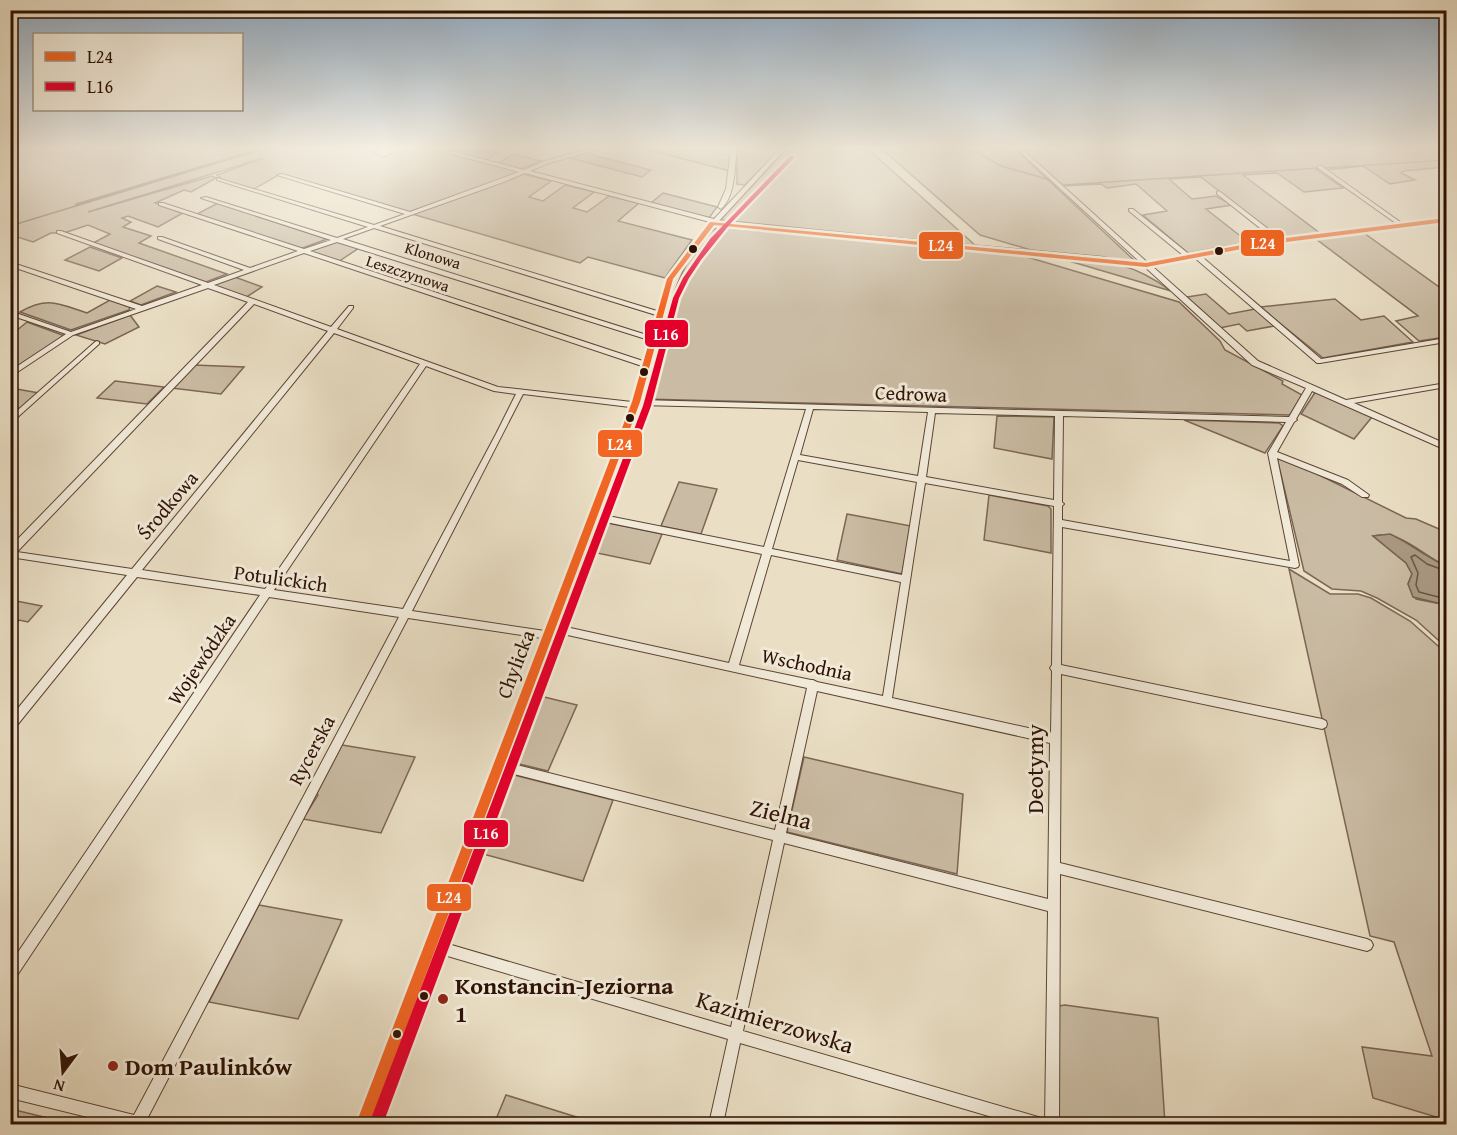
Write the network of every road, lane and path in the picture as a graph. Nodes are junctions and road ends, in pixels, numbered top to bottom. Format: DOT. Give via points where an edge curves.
graph roads {
  1 [pos="217,202"];
  2 [pos="295,202"];
  3 [pos="372,202"];
  4 [pos="441,202"];
  5 [pos="638,202"];
  6 [pos="723,202"];
  7 [pos="733,202"];
  8 [pos="1077,202"];
  9 [pos="1230,202"];
  10 [pos="1369,202"];
  11 [pos="161,204"];
  12 [pos="721,207"];
  13 [pos="1131,210"];
  14 [pos="410,213"];
  15 [pos="1446,220"];
  16 [pos="714,222"];
  17 [pos="371,225"];
  18 [pos="1403,226"];
  19 [pos="59,232"];
  20 [pos="160,238"];
  21 [pos="334,239"];
  22 [pos="1280,241"];
  23 [pos="299,251"];
  24 [pos="1196,255"];
  25 [pos="1188,256"];
  26 [pos="10,264"];
  27 [pos="1146,265"];
  28 [pos="247,269"];
  29 [pos="204,285"];
  30 [pos="250,303"];
  31 [pos="351,307"];
  32 [pos="141,308"];
  33 [pos="10,313"];
  34 [pos="659,314"];
  35 [pos="332,332"];
  36 [pos="71,334"];
  37 [pos="654,339"];
  38 [pos="1446,340"];
  39 [pos="97,343"];
  40 [pos="424,364"];
  41 [pos="647,365"];
  42 [pos="10,375"];
  43 [pos="1446,385"];
  44 [pos="1311,387"];
  45 [pos="519,393"];
  46 [pos="1347,402"];
  47 [pos="636,403"];
  48 [pos="810,407"];
  49 [pos="932,410"];
  50 [pos="1059,414"];
  51 [pos="1293,420"];
  52 [pos="10,422"];
  53 [pos="1446,447"];
  54 [pos="1272,453"];
  55 [pos="795,457"];
  56 [pos="922,479"];
  57 [pos="1365,495"];
  58 [pos="1060,504"];
  59 [pos="592,516"];
  60 [pos="1060,524"];
  61 [pos="768,551"];
  62 [pos="10,553"];
  63 [pos="134,573"];
  64 [pos="906,579"];
  65 [pos="266,594"];
  66 [pos="405,614"];
  67 [pos="549,631"];
  68 [pos="733,667"];
  69 [pos="1055,668"];
  70 [pos="813,684"];
  71 [pos="887,701"];
  72 [pos="1322,724"];
  73 [pos="10,726"];
  74 [pos="1055,739"];
  75 [pos="498,765"];
  76 [pos="781,835"];
  77 [pos="1054,867"];
  78 [pos="1053,906"];
  79 [pos="430,945"];
  80 [pos="1367,945"];
  81 [pos="10,976"];
  82 [pos="736,1034"];
  83 [pos="10,1091"];
  84 [pos="139,1124"];
  85 [pos="363,1125"];
  86 [pos="716,1125"];
  87 [pos="1038,1125"];
  88 [pos="1052,1125"];
  1 -- 21 [label="street, Klonowa"];
  2 -- 17 [label="street, Klonowa"];
  3 -- 14 [label="street"];
  4 -- 14 [label="street"];
  5 -- 16 [label="street"];
  6 -- 12 [label="street"];
  7 -- 16 [label="street, Chylicka"];
  8 -- 27 [label="street"];
  9 -- 22 [label="street"];
  10 -- 18 [label="street"];
  11 -- 23 [label="street, Leszczynowa"];
  13 -- 25 [label="street"];
  14 -- 17 [label="street"];
  15 -- 18 [label="street"];
  16 -- 27 [label="street"];
  16 -- 34 [label="street, Chylicka" via="670,279"];
  17 -- 21 [label="street"];
  17 -- 34 [label="street, Klonowa"];
  18 -- 22 [label="street"];
  19 -- 29 [label="street, Cedrowa"];
  20 -- 28 [label="street"];
  21 -- 23 [label="street"];
  21 -- 37 [label="street, Klonowa"];
  22 -- 24 [label="street"];
  23 -- 28 [label="street"];
  23 -- 41 [label="street, Leszczynowa"];
  24 -- 25 [label="street"];
  24 -- 38 [label="street" via="1320,360"];
  25 -- 27 [label="street"];
  26 -- 32 [label="street"];
  27 -- 44 [label="street" via="1255,363"];
  28 -- 29 [label="street"];
  29 -- 30 [label="street, Cedrowa"];
  29 -- 32 [label="street"];
  30 -- 35 [label="street, Cedrowa"];
  30 -- 62 [label="street"];
  31 -- 35 [label="street, Środkowa"];
  32 -- 36 [label="street"];
  33 -- 36 [label="street"];
  34 -- 37 [label="street, Chylicka"];
  35 -- 40 [label="street, Cedrowa"];
  35 -- 63 [label="street, Środkowa"];
  36 -- 42 [label="street"];
  37 -- 41 [label="street, Chylicka"];
  39 -- 52 [label="street"];
  40 -- 45 [label="street, Cedrowa"];
  40 -- 65 [label="street, Wojewódzka"];
  41 -- 47 [label="street, Chylicka"];
  43 -- 46 [label="street"];
  44 -- 46 [label="street"];
  44 -- 51 [label="street"];
  45 -- 47 [label="street, Cedrowa"];
  45 -- 66 [label="street, Rycerska"];
  46 -- 53 [label="street"];
  47 -- 48 [label="street, Cedrowa"];
  47 -- 59 [label="street, Chylicka"];
  48 -- 49 [label="street, Cedrowa"];
  48 -- 55 [label="street"];
  49 -- 50 [label="street, Cedrowa"];
  49 -- 56 [label="street"];
  50 -- 51 [label="street, Cedrowa"];
  50 -- 58 [label="street, Deotymy"];
  51 -- 54 [label="street"];
  54 -- 57 [label="street" via="1345,482"];
  54 -- 60 [label="street" via="1295,565"];
  55 -- 56 [label="street"];
  55 -- 61 [label="street"];
  56 -- 58 [label="street"];
  56 -- 64 [label="street"];
  58 -- 60 [label="street, Deotymy"];
  59 -- 61 [label="street"];
  59 -- 67 [label="street, Chylicka"];
  60 -- 69 [label="street, Deotymy"];
  61 -- 64 [label="street"];
  61 -- 68 [label="street"];
  62 -- 63 [label="street, Potulickich"];
  63 -- 65 [label="street, Potulickich"];
  63 -- 73 [label="street, Środkowa"];
  64 -- 71 [label="street"];
  65 -- 66 [label="street, Potulickich"];
  65 -- 81 [label="street, Wojewódzka"];
  66 -- 67 [label="street, Potulickich"];
  66 -- 84 [label="street, Rycerska"];
  67 -- 68 [label="street, Wschodnia"];
  67 -- 75 [label="street, Chylicka"];
  68 -- 70 [label="street, Wschodnia"];
  69 -- 72 [label="street"];
  69 -- 74 [label="street, Deotymy"];
  70 -- 71 [label="street, Wschodnia"];
  70 -- 76 [label="street"];
  71 -- 74 [label="street, Wschodnia"];
  74 -- 77 [label="street, Deotymy"];
  75 -- 76 [label="street, Zielna"];
  75 -- 79 [label="street, Chylicka"];
  76 -- 78 [label="street, Zielna"];
  76 -- 82 [label="street"];
  77 -- 78 [label="street, Deotymy"];
  77 -- 80 [label="street"];
  78 -- 88 [label="street, Deotymy"];
  79 -- 82 [label="street, Kazimierzowska"];
  79 -- 85 [label="street, Chylicka"];
  82 -- 86 [label="street"];
  82 -- 87 [label="street, Kazimierzowska"];
  83 -- 84 [label="street"];
}
